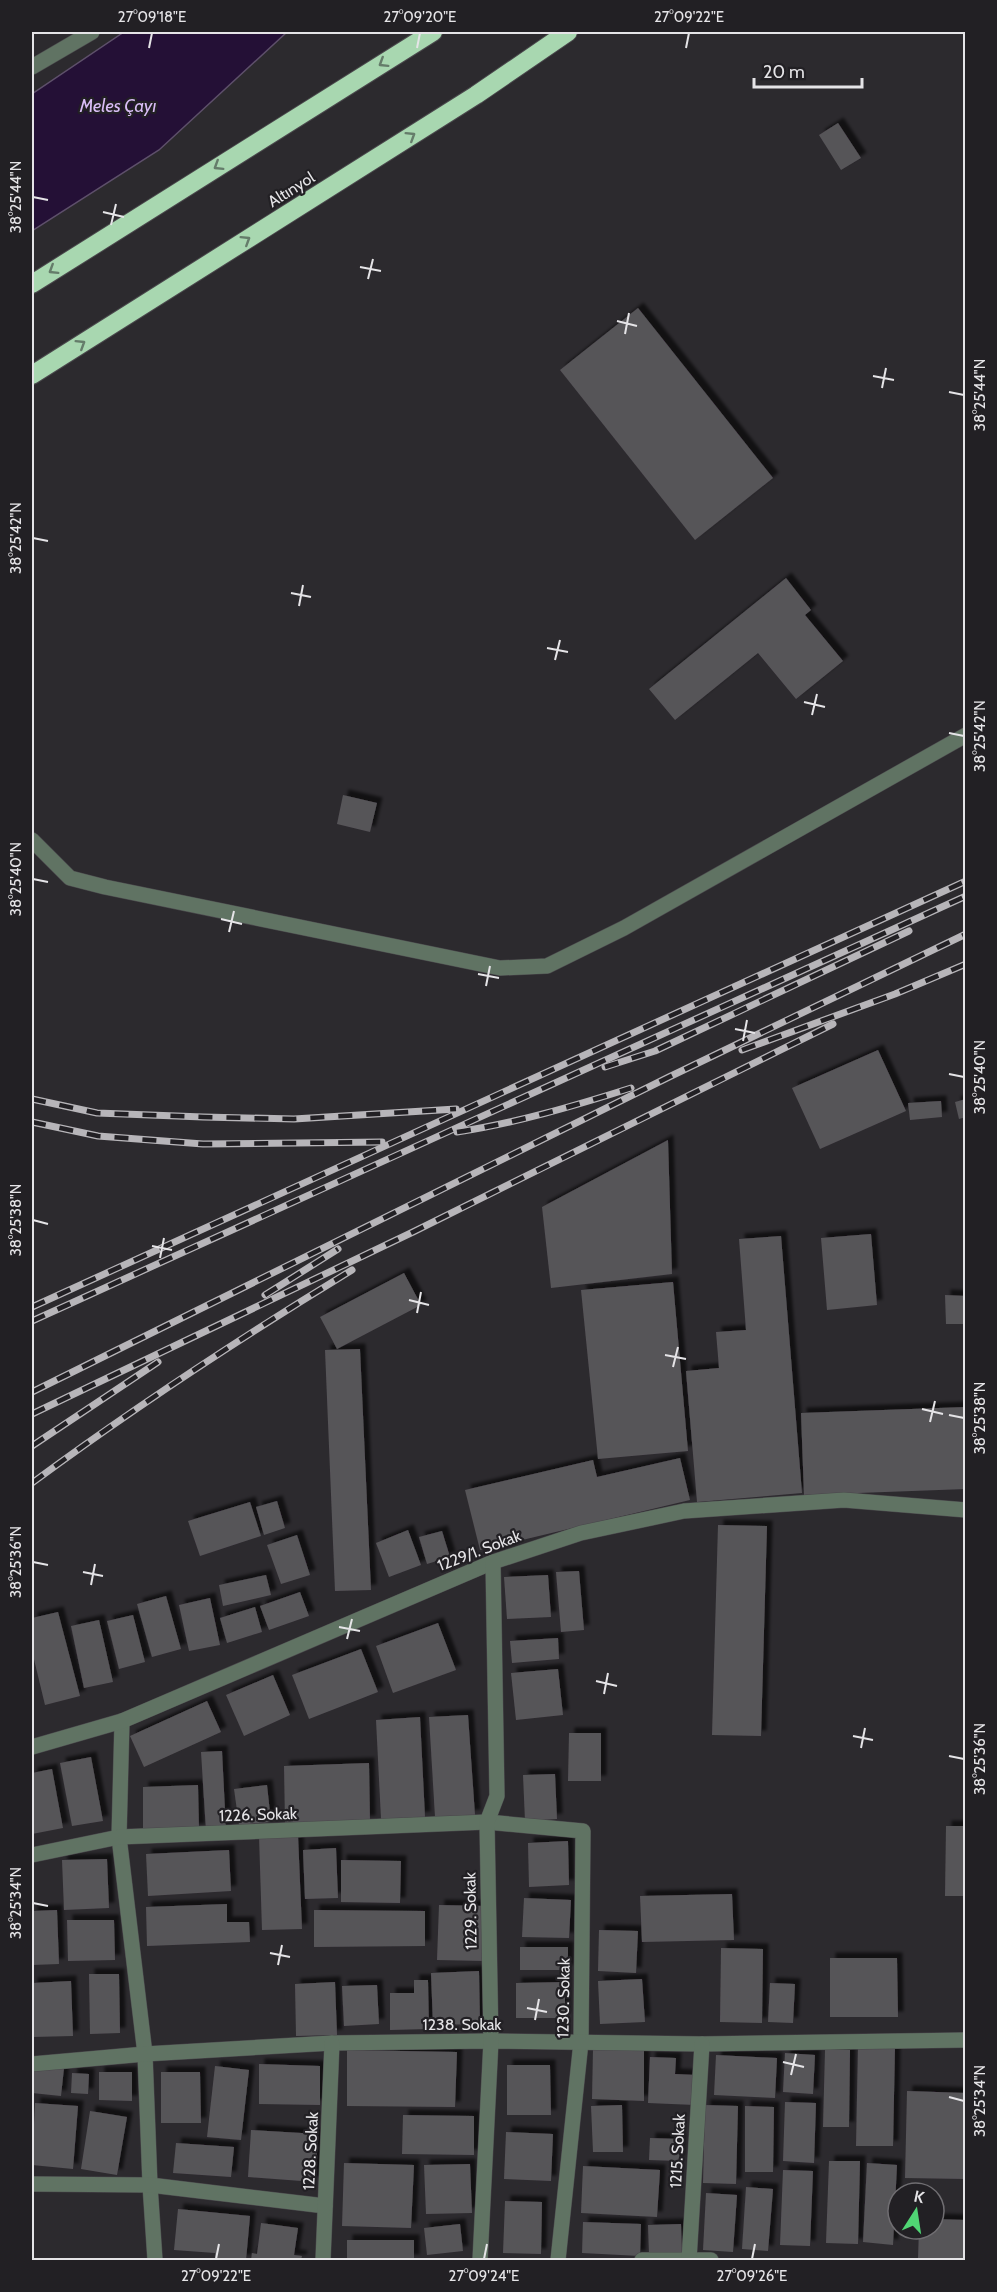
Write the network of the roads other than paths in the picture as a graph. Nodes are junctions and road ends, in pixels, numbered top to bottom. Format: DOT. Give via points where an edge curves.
graph roads {
  1 [pos="92,32"];
  2 [pos="433,32"];
  3 [pos="568,32"];
  4 [pos="32,68"];
  5 [pos="32,284"];
  6 [pos="32,375"];
  7 [pos="966,735"];
  8 [pos="32,840"];
  9 [pos="966,1510"];
  10 [pos="493,1562"];
  11 [pos="122,1721"];
  12 [pos="32,1747"];
  13 [pos="487,1822"];
  14 [pos="119,1838"];
  15 [pos="32,1855"];
  16 [pos="966,2040"];
  17 [pos="491,2041"];
  18 [pos="332,2043"];
  19 [pos="581,2043"];
  20 [pos="702,2044"];
  21 [pos="145,2054"];
  22 [pos="32,2064"];
  23 [pos="32,2184"];
  24 [pos="150,2185"];
  25 [pos="325,2206"];
  26 [pos="155,2260"];
  27 [pos="323,2260"];
  28 [pos="480,2260"];
  29 [pos="558,2260"];
  30 [pos="642,2260"];
  31 [pos="689,2260"];
  32 [pos="711,2260"];
  1 -- 4 [label="street"];
  2 -- 5 [label="highway, one-way"];
  6 -- 3 [label="highway, Altınyol, one-way" via="476,95"];
  7 -- 8 [label="street" via="624,928 547,966 500,968 105,887 70,878"];
  9 -- 10 [label="street, 1229/1. Sokak" via="843,1500 684,1511 581,1533"];
  10 -- 11 [label="street, 1229/1. Sokak"];
  10 -- 13 [label="street, 1229. Sokak" via="497,1796"];
  11 -- 12 [label="street, 1229/1. Sokak"];
  11 -- 14 [label="street"];
  13 -- 14 [label="street, 1226. Sokak"];
  13 -- 17 [label="street, 1229. Sokak"];
  13 -- 19 [label="street, 1230. Sokak" via="583,1830"];
  14 -- 15 [label="street, 1226. Sokak"];
  14 -- 21 [label="street"];
  16 -- 20 [label="street, 1238. Sokak"];
  17 -- 18 [label="street, 1238. Sokak"];
  17 -- 19 [label="street, 1238. Sokak"];
  17 -- 28 [label="street, 1229. Sokak"];
  18 -- 21 [label="street, 1238. Sokak"];
  18 -- 25 [label="street, 1228. Sokak"];
  19 -- 20 [label="street, 1238. Sokak"];
  19 -- 29 [label="street, 1230. Sokak"];
  20 -- 31 [label="street, 1215. Sokak"];
  21 -- 22 [label="street, 1238. Sokak"];
  21 -- 24 [label="street"];
  23 -- 24 [label="street"];
  24 -- 25 [label="street"];
  24 -- 26 [label="street"];
  25 -- 27 [label="street, 1228. Sokak"];
  30 -- 31 [label="street"];
  31 -- 32 [label="street"];
}
